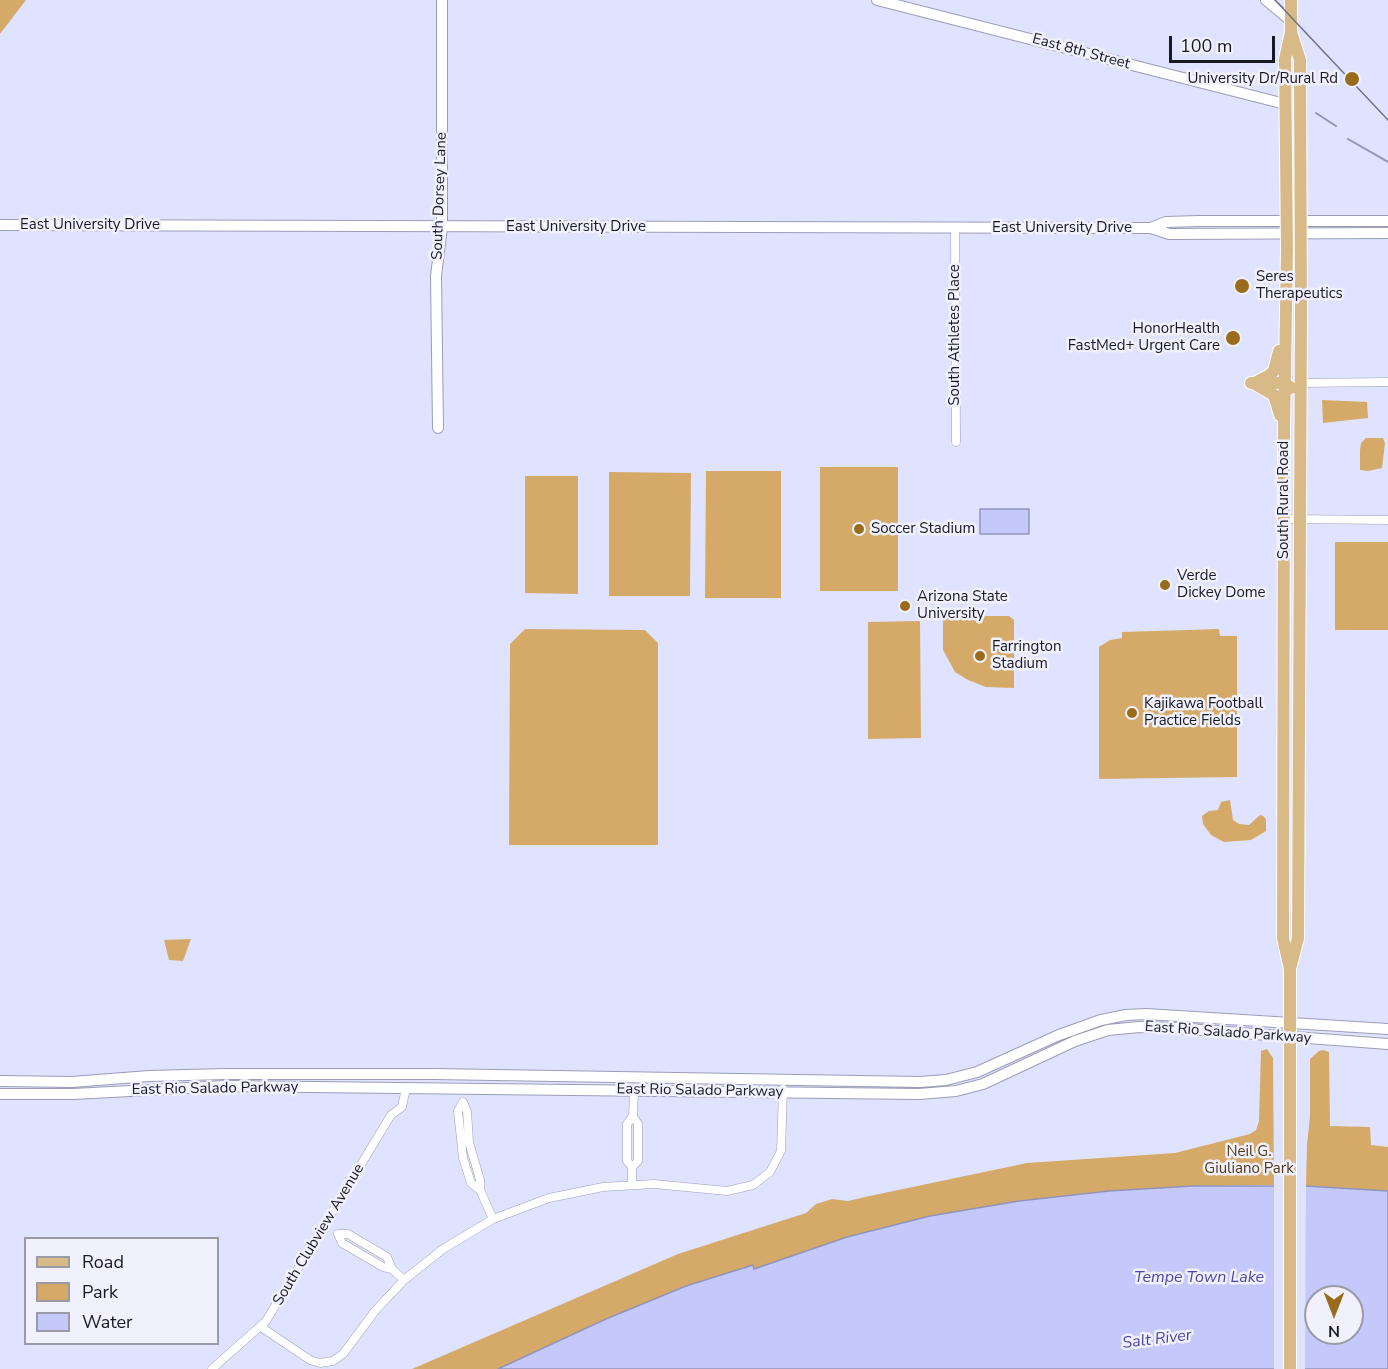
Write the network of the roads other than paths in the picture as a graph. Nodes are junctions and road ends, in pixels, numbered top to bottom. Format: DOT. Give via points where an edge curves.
graph roads {
  1 [pos="442,0"];
  2 [pos="877,0"];
  3 [pos="1266,0"];
  4 [pos="1292,0"];
  5 [pos="1291,26"];
  6 [pos="1285,104"];
  7 [pos="1286,221"];
  8 [pos="1301,221"];
  9 [pos="1388,221"];
  10 [pos="0,225"];
  11 [pos="442,227"];
  12 [pos="955,228"];
  13 [pos="1151,228"];
  14 [pos="1388,233"];
  15 [pos="1287,234"];
  16 [pos="1301,234"];
  17 [pos="1285,323"];
  18 [pos="1284,382"];
  19 [pos="1388,382"];
  20 [pos="1251,383"];
  21 [pos="1299,383"];
  22 [pos="438,428"];
  23 [pos="1284,432"];
  24 [pos="956,442"];
  25 [pos="1300,447"];
  26 [pos="1284,519"];
  27 [pos="1299,520"];
  28 [pos="1388,520"];
  29 [pos="1290,969"];
  30 [pos="1290,1024"];
  31 [pos="1388,1029"];
  32 [pos="1290,1037"];
  33 [pos="1388,1044"];
  34 [pos="464,1075"];
  35 [pos="783,1080"];
  36 [pos="0,1081"];
  37 [pos="406,1088"];
  38 [pos="463,1089"];
  39 [pos="634,1091"];
  40 [pos="783,1092"];
  41 [pos="0,1094"];
  42 [pos="632,1184"];
  43 [pos="493,1219"];
  44 [pos="325,1226"];
  45 [pos="404,1280"];
  46 [pos="261,1327"];
  47 [pos="212,1369"];
  48 [pos="1290,1369"];
  1 -- 11 [label="main road, South Dorsey Lane"];
  2 -- 6 [label="main road, East 8th Street"];
  3 -- 5 [label="main road"];
  4 -- 5 [label="main road, South Rural Road"];
  5 -- 6 [label="main road, South Rural Road" via="1285,59"];
  5 -- 8 [label="main road, South Rural Road" via="1300,60"];
  6 -- 7 [label="main road, South Rural Road"];
  7 -- 8 [label="main road, East University Drive"];
  7 -- 13 [label="main road, East University Drive" via="1166,222"];
  7 -- 15 [label="main road, South Rural Road"];
  8 -- 9 [label="main road, East University Drive"];
  8 -- 16 [label="main road, South Rural Road"];
  10 -- 11 [label="main road, East University Drive"];
  11 -- 12 [label="main road, East University Drive"];
  11 -- 22 [label="main road, South Dorsey Lane" via="436,276"];
  12 -- 13 [label="main road, East University Drive"];
  12 -- 24 [label="street, South Athletes Place"];
  13 -- 15 [label="main road, East University Drive" via="1169,234"];
  14 -- 16 [label="main road, East University Drive"];
  15 -- 16 [label="main road, East University Drive"];
  15 -- 17 [label="main road, South Rural Road"];
  16 -- 21 [label="main road, South Rural Road"];
  17 -- 18 [label="main road, South Rural Road"];
  17 -- 20 [label="main road" via="1274,371"];
  18 -- 20 [label="main road"];
  18 -- 23 [label="main road, South Rural Road"];
  18 -- 25 [label="main road" via="1292,391 1292,431"];
  19 -- 21 [label="street"];
  20 -- 23 [label="main road" via="1274,395"];
  21 -- 25 [label="main road, South Rural Road"];
  23 -- 26 [label="main road, South Rural Road"];
  25 -- 27 [label="main road, South Rural Road"];
  26 -- 27 [label="street"];
  26 -- 29 [label="main road, South Rural Road" via="1283,938"];
  27 -- 28 [label="street"];
  27 -- 29 [label="main road, South Rural Road" via="1298,938"];
  29 -- 30 [label="main road, South Rural Road"];
  30 -- 31 [label="main road, East Rio Salado Parkway"];
  30 -- 32 [label="main road, South Rural Road"];
  30 -- 35 [label="main road, East Rio Salado Parkway" via="1126,1015 1085,1025 977,1072 946,1080"];
  32 -- 33 [label="main road, East Rio Salado Parkway"];
  32 -- 40 [label="main road, East Rio Salado Parkway" via="1175,1028 1108,1030 967,1089 919,1094"];
  32 -- 48 [label="main road, South Rural Road"];
  34 -- 35 [label="main road, East Rio Salado Parkway"];
  34 -- 36 [label="main road, East Rio Salado Parkway" via="193,1074 72,1082"];
  34 -- 38 [label="street"];
  35 -- 40 [label="street"];
  37 -- 38 [label="main road, East Rio Salado Parkway"];
  37 -- 41 [label="main road, East Rio Salado Parkway" via="226,1086"];
  37 -- 44 [label="street, South Clubview Avenue" via="402,1107 391,1115"];
  38 -- 39 [label="main road, East Rio Salado Parkway"];
  38 -- 43 [label="street" via="480,1190"];
  39 -- 40 [label="main road, East Rio Salado Parkway"];
  39 -- 42 [label="street" via="638,1161 633,1167"];
  40 -- 42 [label="street" via="780,1151 770,1172 756,1184 727,1191"];
  42 -- 43 [label="street" via="557,1196"];
  43 -- 45 [label="street" via="443,1249"];
  44 -- 45 [label="street" via="338,1234 342,1243 392,1269"];
  44 -- 46 [label="street, South Clubview Avenue"];
  45 -- 46 [label="street" via="333,1361 310,1360"];
  46 -- 47 [label="street, South Clubview Avenue"];
}
